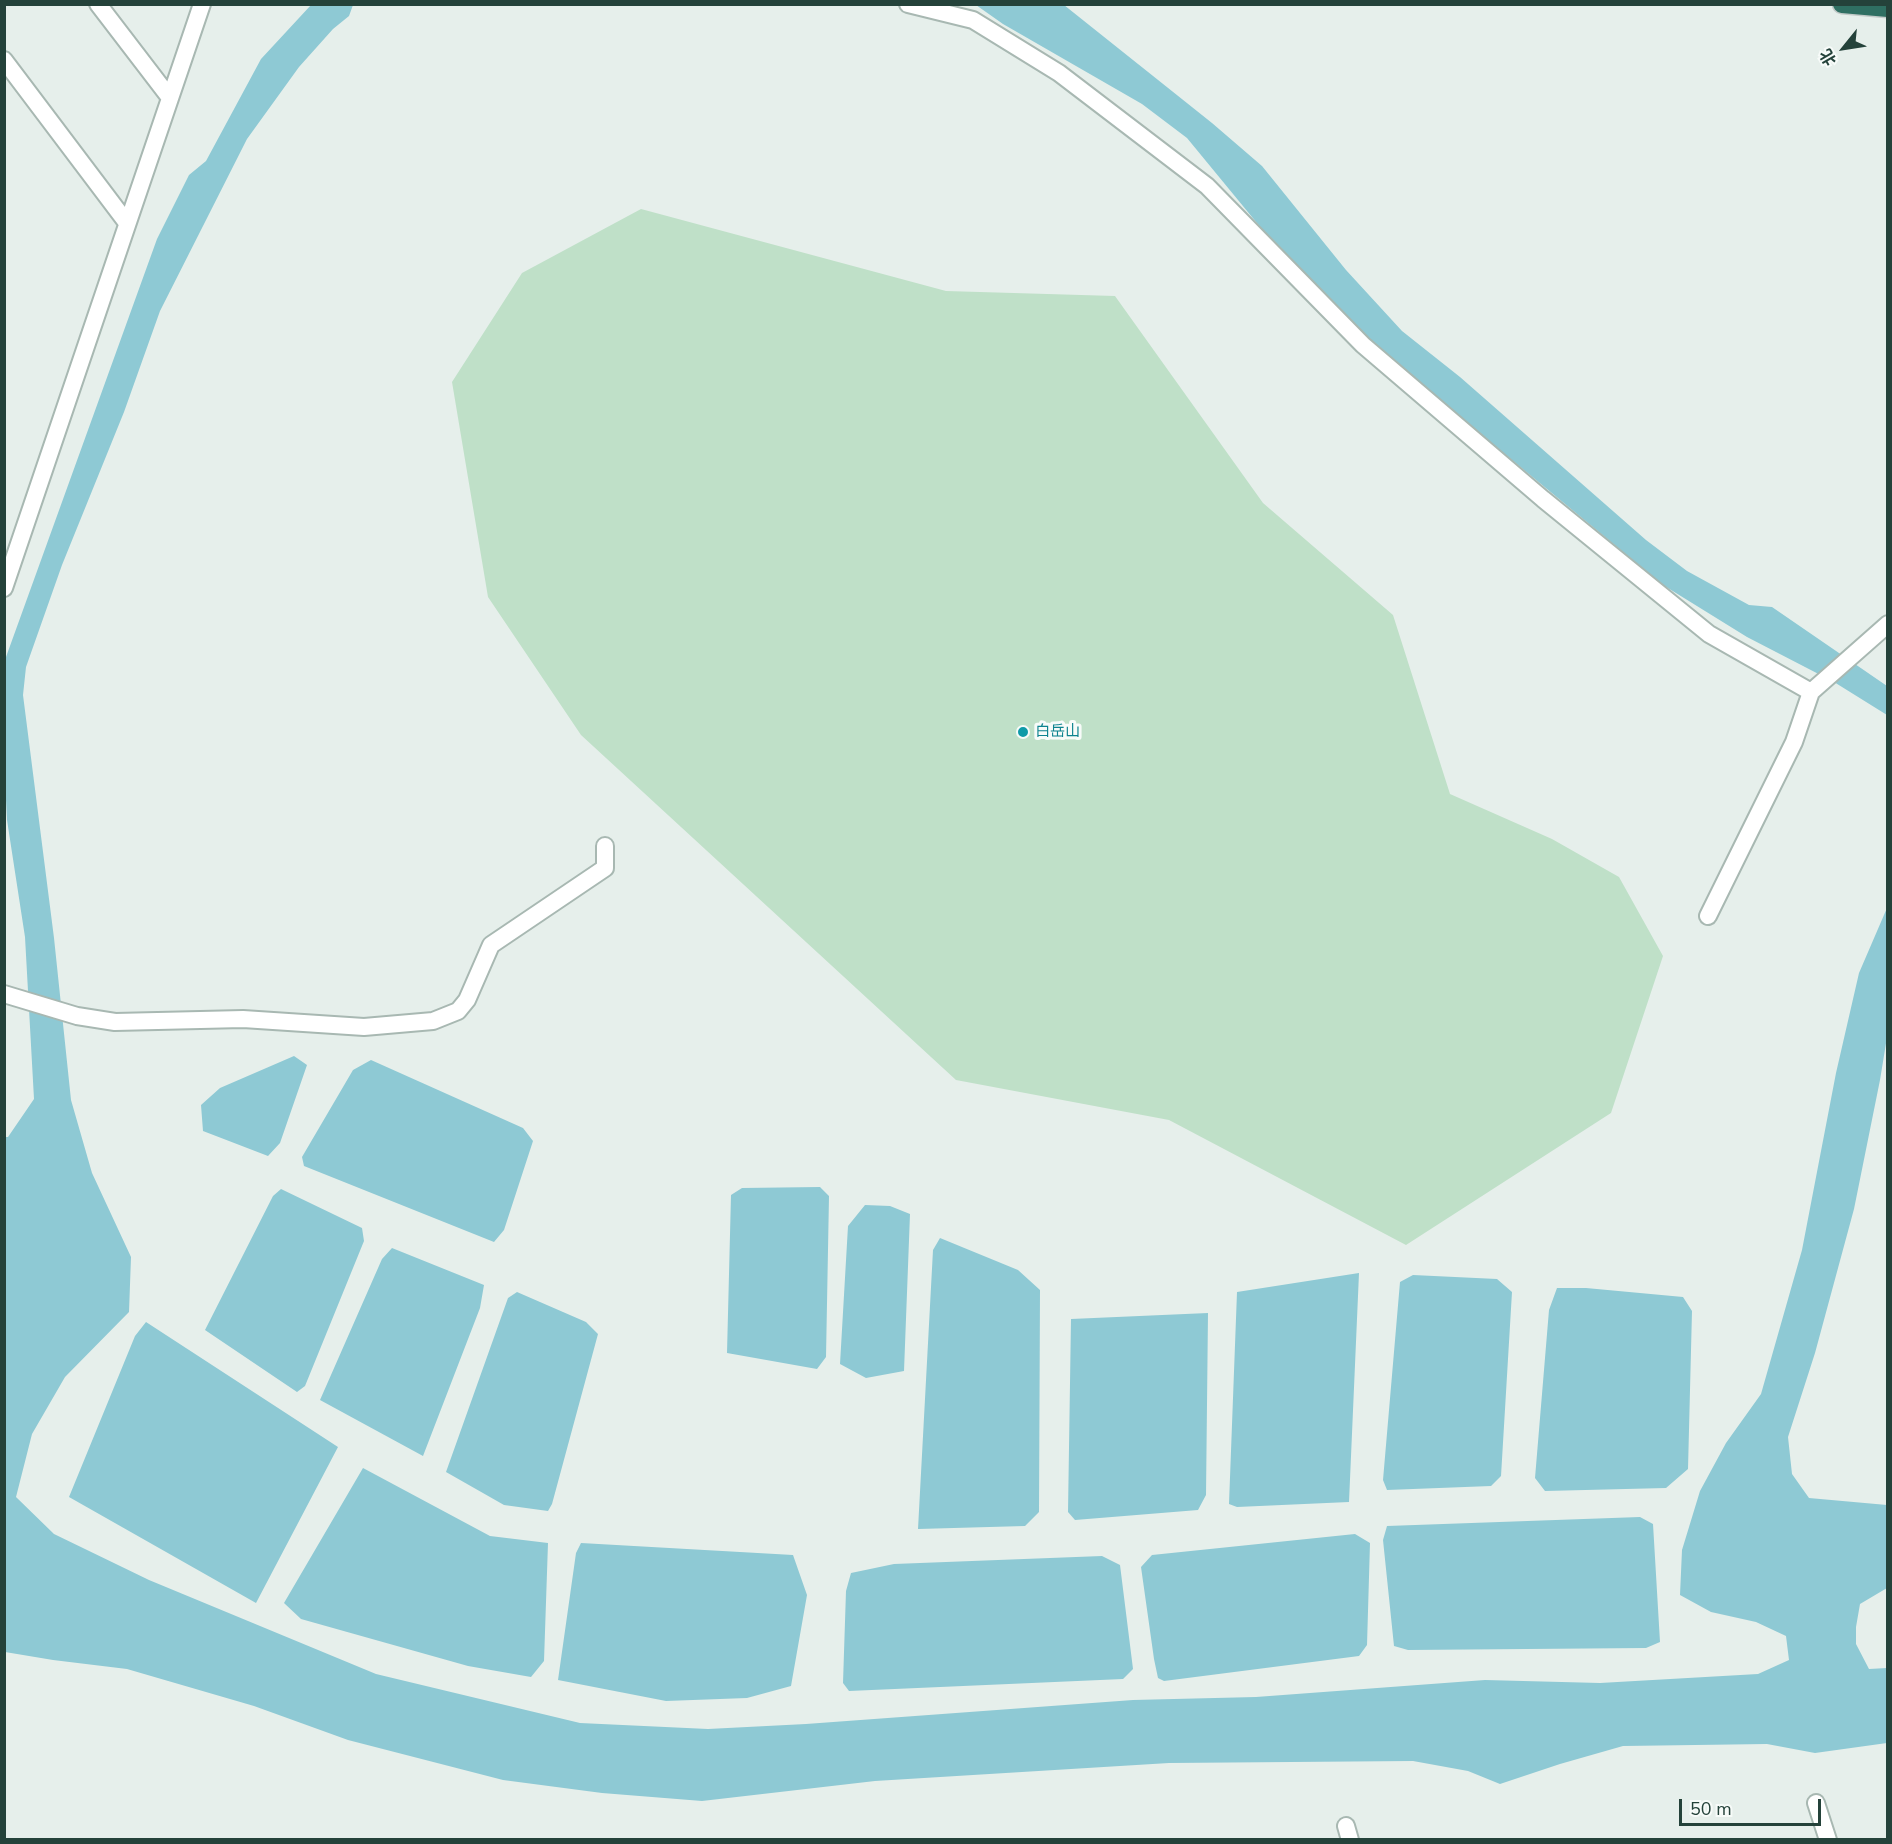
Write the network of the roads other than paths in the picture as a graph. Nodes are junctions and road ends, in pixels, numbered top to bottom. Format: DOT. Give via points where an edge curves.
graph roads {
  1 [pos="98,4"];
  2 [pos="202,4"];
  3 [pos="908,4"];
  4 [pos="1842,4"];
  5 [pos="1887,8"];
  6 [pos="4,60"];
  7 [pos="170,99"];
  8 [pos="127,223"];
  9 [pos="4,588"];
  10 [pos="1887,624"];
  11 [pos="1811,692"];
  12 [pos="605,846"];
  13 [pos="1708,916"];
  14 [pos="4,994"];
  15 [pos="1816,1803"];
  16 [pos="1828,1839"];
  1 -- 7 [label="street"];
  2 -- 7 [label="street"];
  3 -- 11 [label="street" via="973,20 1059,73 1207,186 1363,345 1543,499 1709,634"];
  4 -- 5 [label="highway"];
  6 -- 8 [label="street"];
  7 -- 8 [label="street"];
  8 -- 9 [label="street"];
  10 -- 11 [label="street"];
  11 -- 13 [label="street" via="1794,742"];
  12 -- 14 [label="street" via="605,868 491,945 467,1000 458,1011 434,1021 364,1027 243,1019 115,1022 77,1016"];
  15 -- 16 [label="street"];
}
